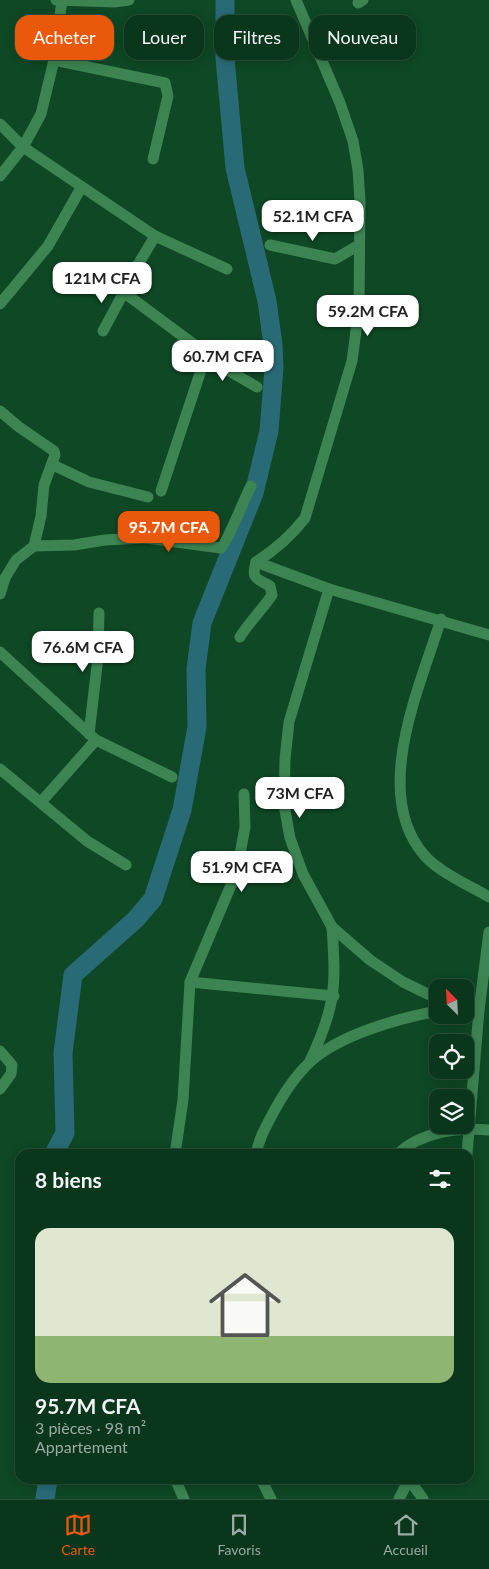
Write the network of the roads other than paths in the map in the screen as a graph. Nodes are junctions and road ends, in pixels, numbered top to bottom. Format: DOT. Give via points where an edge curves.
graph roads {
  1 [pos="129,0"];
  2 [pos="296,0"];
  3 [pos="60,1"];
  4 [pos="59,15"];
  5 [pos="54,60"];
  6 [pos="0,124"];
  7 [pos="23,147"];
  8 [pos="152,159"];
  9 [pos="0,176"];
  10 [pos="82,188"];
  11 [pos="155,236"];
  12 [pos="270,245"];
  13 [pos="359,246"];
  14 [pos="227,269"];
  15 [pos="125,290"];
  16 [pos="0,304"];
  17 [pos="103,331"];
  18 [pos="207,352"];
  19 [pos="257,387"];
  20 [pos="0,411"];
  21 [pos="53,465"];
  22 [pos="251,486"];
  23 [pos="161,491"];
  24 [pos="148,497"];
  25 [pos="34,546"];
  26 [pos="256,562"];
  27 [pos="329,589"];
  28 [pos="0,594"];
  29 [pos="99,613"];
  30 [pos="441,620"];
  31 [pos="489,635"];
  32 [pos="240,637"];
  33 [pos="0,652"];
  34 [pos="92,737"];
  35 [pos="0,769"];
  36 [pos="172,777"];
  37 [pos="244,794"];
  38 [pos="41,802"];
  39 [pos="126,865"];
  40 [pos="489,897"];
  41 [pos="332,927"];
  42 [pos="489,932"];
  43 [pos="190,982"];
  44 [pos="429,995"];
  45 [pos="334,996"];
  46 [pos="474,1010"];
  47 [pos="479,1010"];
  48 [pos="429,1013"];
  49 [pos="0,1051"];
  50 [pos="310,1061"];
  51 [pos="0,1089"];
  52 [pos="472,1089"];
  53 [pos="474,1129"];
  54 [pos="489,1130"];
  55 [pos="440,1134"];
  56 [pos="468,1134"];
  57 [pos="176,1149"];
  58 [pos="257,1149"];
  59 [pos="407,1149"];
  60 [pos="467,1149"];
  61 [pos="177,1484"];
  62 [pos="264,1484"];
  63 [pos="406,1484"];
  64 [pos="412,1484"];
  65 [pos="184,1499"];
  66 [pos="271,1499"];
  67 [pos="399,1499"];
  68 [pos="423,1499"];
  1 -- 3 [label="street"];
  2 -- 13 [label="street" via="353,140 358,170"];
  3 -- 4 [label="street"];
  5 -- 7 [label="street" via="41,114"];
  5 -- 8 [label="street" via="166,83 168,96"];
  6 -- 7 [label="street"];
  7 -- 9 [label="street"];
  7 -- 10 [label="street"];
  10 -- 11 [label="street"];
  10 -- 16 [label="street" via="48,246"];
  11 -- 14 [label="street"];
  11 -- 15 [label="street"];
  12 -- 13 [label="street" via="335,258"];
  13 -- 26 [label="street" via="359,308 352,361 316,486 305,518 295,531"];
  15 -- 17 [label="street"];
  15 -- 18 [label="street" via="126,294"];
  18 -- 19 [label="street" via="231,372"];
  18 -- 23 [label="street"];
  20 -- 21 [label="street" via="54,451"];
  21 -- 24 [label="street" via="89,482"];
  21 -- 25 [label="street" via="44,485"];
  22 -- 25 [label="street" via="221,548 146,538"];
  25 -- 28 [label="street" via="16,560"];
  26 -- 27 [label="street"];
  26 -- 32 [label="street" via="254,577 270,586 272,595"];
  27 -- 30 [label="street"];
  27 -- 41 [label="street" via="289,722 284,805 290,838 303,874"];
  29 -- 34 [label="street"];
  30 -- 31 [label="street"];
  30 -- 40 [label="street" via="402,744 402,808 410,835 426,857"];
  33 -- 34 [label="street"];
  34 -- 36 [label="street"];
  34 -- 38 [label="street"];
  35 -- 38 [label="street"];
  37 -- 43 [label="street" via="245,827 237,871"];
  38 -- 39 [label="street" via="87,841"];
  41 -- 44 [label="street" via="370,960"];
  41 -- 45 [label="street" via="336,976"];
  42 -- 47 [label="street"];
  43 -- 45 [label="street"];
  43 -- 57 [label="street" via="183,1100"];
  45 -- 50 [label="street" via="324,1031"];
  46 -- 47 [label="street"];
  47 -- 52 [label="street"];
  48 -- 50 [label="street" via="344,1040"];
  49 -- 51 [label="street" via="12,1065 11,1074"];
  50 -- 58 [label="street" via="283,1094"];
  53 -- 54 [label="street"];
  55 -- 59 [label="street"];
  56 -- 60 [label="street"];
  61 -- 65 [label="street"];
  62 -- 66 [label="street"];
  63 -- 67 [label="street"];
  64 -- 68 [label="street"];
}
